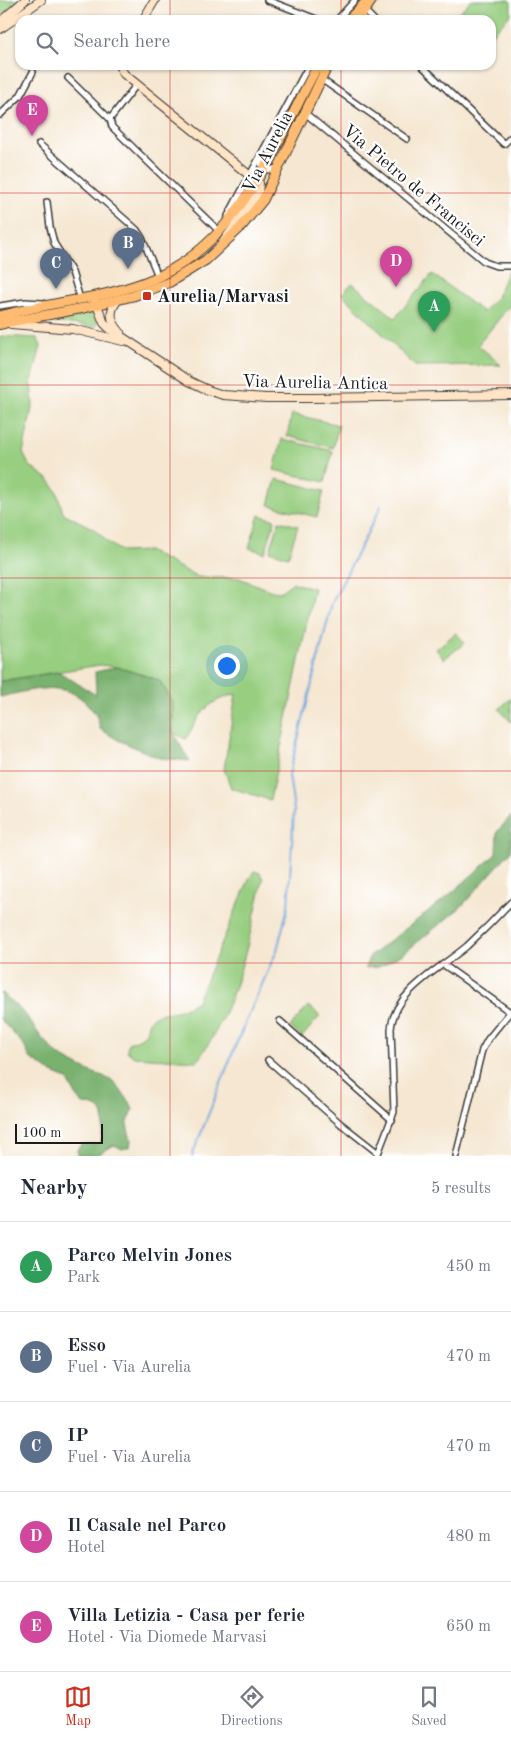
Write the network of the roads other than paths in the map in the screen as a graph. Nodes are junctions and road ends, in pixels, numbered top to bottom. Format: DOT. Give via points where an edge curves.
graph roads {
  1 [pos="25,0"];
  2 [pos="41,0"];
  3 [pos="155,0"];
  4 [pos="267,0"];
  5 [pos="355,0"];
  6 [pos="368,0"];
  7 [pos="372,0"];
  8 [pos="365,11"];
  9 [pos="20,15"];
  10 [pos="146,15"];
  11 [pos="306,15"];
  12 [pos="342,15"];
  13 [pos="353,15"];
  14 [pos="362,15"];
  15 [pos="369,15"];
  16 [pos="15,18"];
  17 [pos="0,22"];
  18 [pos="0,29"];
  19 [pos="121,70"];
  20 [pos="310,70"];
  21 [pos="313,70"];
  22 [pos="325,70"];
  23 [pos="426,70"];
  24 [pos="33,72"];
  25 [pos="68,78"];
  26 [pos="321,78"];
  27 [pos="137,84"];
  28 [pos="305,113"];
  29 [pos="0,115"];
  30 [pos="110,119"];
  31 [pos="511,137"];
  32 [pos="406,139"];
  33 [pos="39,144"];
  34 [pos="262,154"];
  35 [pos="281,164"];
  36 [pos="264,169"];
  37 [pos="249,174"];
  38 [pos="258,181"];
  39 [pos="48,202"];
  40 [pos="222,229"];
  41 [pos="220,248"];
  42 [pos="511,266"];
  43 [pos="158,277"];
  44 [pos="94,296"];
  45 [pos="80,299"];
  46 [pos="117,301"];
  47 [pos="54,304"];
  48 [pos="97,305"];
  49 [pos="0,306"];
  50 [pos="1,321"];
  51 [pos="104,323"];
  52 [pos="73,329"];
  53 [pos="132,344"];
  54 [pos="511,395"];
  55 [pos="511,902"];
  56 [pos="444,965"];
  57 [pos="511,1012"];
  58 [pos="280,1021"];
  59 [pos="268,1060"];
  60 [pos="392,1120"];
  61 [pos="377,1155"];
  62 [pos="456,1156"];
  1 -- 17 [label="main road"];
  2 -- 9 [label="main road"];
  3 -- 10 [label="main road"];
  4 -- 11 [label="street"];
  5 -- 12 [label="street"];
  6 -- 13 [label="main road"];
  7 -- 8 [label="main road"];
  8 -- 14 [label="main road"];
  8 -- 15 [label="street"];
  16 -- 18 [label="main road"];
  19 -- 27 [label="main road"];
  20 -- 34 [label="street, Via Aurelia" via="303,76"];
  21 -- 36 [label="main road, Via Aurelia"];
  22 -- 26 [label="main road, Via Aurelia"];
  23 -- 31 [label="street" via="504,144"];
  24 -- 29 [label="street" via="20,96"];
  25 -- 30 [label="street"];
  26 -- 28 [label="main road, Via Aurelia"];
  26 -- 32 [label="street"];
  27 -- 30 [label="street"];
  27 -- 37 [label="main road"];
  28 -- 35 [label="main road, Via Aurelia"];
  28 -- 42 [label="street, Via Pietro de Francisci" via="485,262"];
  30 -- 40 [label="street" via="112,127"];
  33 -- 43 [label="street" via="137,230"];
  34 -- 36 [label="street"];
  34 -- 37 [label="street, Via Aurelia"];
  35 -- 36 [label="street" via="272,170"];
  35 -- 41 [label="main road, Via Aurelia" via="258,207"];
  36 -- 38 [label="main road, Via Aurelia"];
  37 -- 38 [label="main road, Via Aurelia"];
  37 -- 40 [label="street, Via Aurelia"];
  38 -- 40 [label="main road, Via Aurelia"];
  38 -- 41 [label="main road" via="258,194"];
  39 -- 45 [label="street" via="54,243 72,272"];
  40 -- 43 [label="main road, Via Aurelia" via="194,255"];
  41 -- 46 [label="main road, Via Aurelia" via="170,282"];
  43 -- 44 [label="main road, Via Aurelia"];
  44 -- 45 [label="main road, Via Aurelia"];
  44 -- 48 [label="main road"];
  45 -- 47 [label="main road, Via Aurelia"];
  46 -- 48 [label="main road, Via Aurelia"];
  46 -- 53 [label="main road" via="112,308 112,320"];
  47 -- 49 [label="street, Via Aurelia" via="25,302"];
  47 -- 50 [label="main road, Via Aurelia"];
  48 -- 50 [label="main road, Via Aurelia"];
  48 -- 51 [label="main road"];
  50 -- 52 [label="main road"];
  51 -- 52 [label="main road" via="97,329"];
  51 -- 53 [label="main road"];
  52 -- 53 [label="main road"];
  53 -- 54 [label="main road, Via Aurelia Antica" via="197,385 231,396"];
  55 -- 56 [label="street"];
  56 -- 57 [label="street"];
  56 -- 60 [label="street" via="407,993 393,1018 395,1104"];
  57 -- 62 [label="street" via="482,1050"];
  58 -- 60 [label="street"];
  59 -- 61 [label="street"];
  60 -- 61 [label="street"];
}
